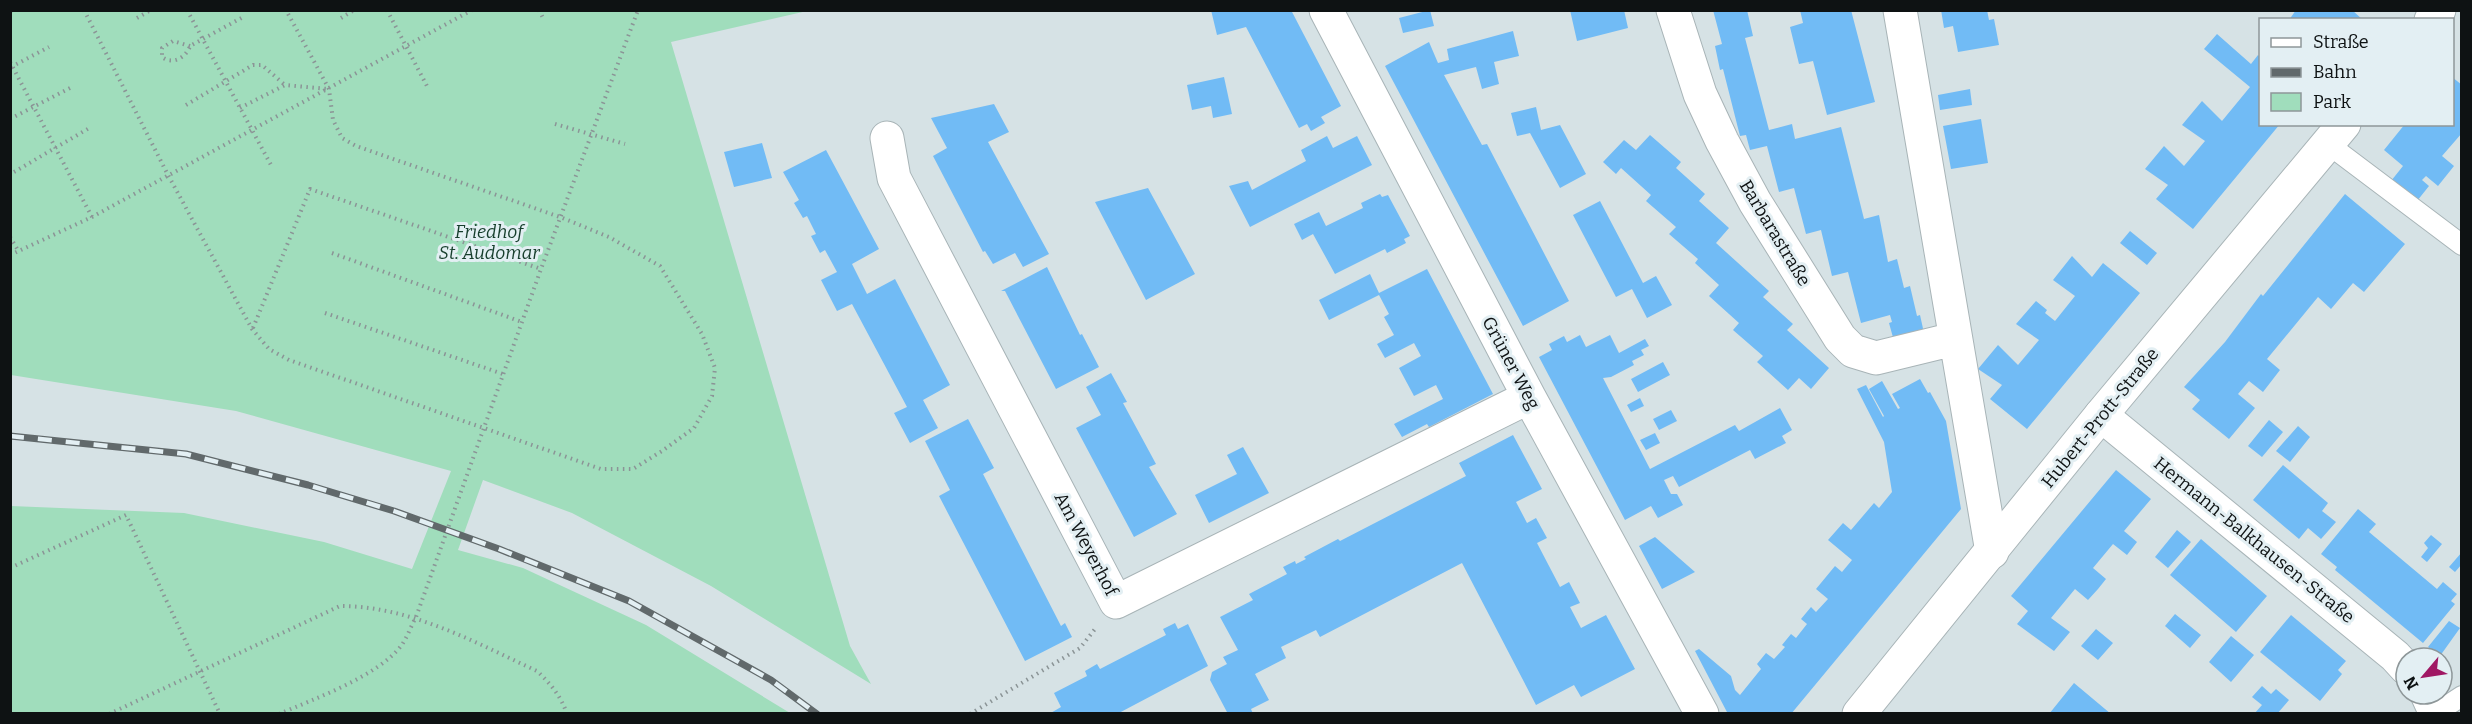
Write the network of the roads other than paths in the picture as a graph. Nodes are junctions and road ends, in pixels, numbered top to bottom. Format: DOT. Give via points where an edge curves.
graph roads {
  1 [pos="1326,10"];
  2 [pos="1673,10"];
  3 [pos="1900,10"];
  4 [pos="2336,134"];
  5 [pos="887,138"];
  6 [pos="2462,245"];
  7 [pos="1954,339"];
  8 [pos="1529,397"];
  9 [pos="2101,414"];
  10 [pos="1992,552"];
  11 [pos="2394,655"];
  12 [pos="2462,696"];
  13 [pos="2436,713"];
  14 [pos="1702,714"];
  15 [pos="1859,714"];
  1 -- 8 [label="street, Grüner Weg"];
  2 -- 7 [label="street, Barbarastraße" via="1700,94 1722,141 1755,202 1840,338 1853,351 1876,358"];
  3 -- 7 [label="street"];
  4 -- 6 [label="lane"];
  4 -- 9 [label="street, Hubert-Prott-Straße"];
  5 -- 8 [label="street, Am Weyerhof" via="894,178 1116,602"];
  7 -- 10 [label="street"];
  8 -- 14 [label="street, Grüner Weg"];
  9 -- 10 [label="street, Hubert-Prott-Straße"];
  9 -- 11 [label="street, Hermann-Balkhausen-Straße"];
  10 -- 15 [label="street, Hubert-Prott-Straße"];
  12 -- 13 [label="lane"];
}
